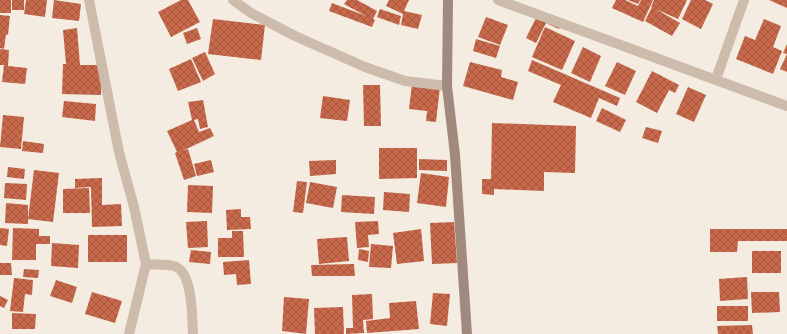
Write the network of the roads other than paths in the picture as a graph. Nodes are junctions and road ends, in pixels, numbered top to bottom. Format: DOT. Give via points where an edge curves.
graph roads {
  1 [pos="89,0"];
  2 [pos="233,0"];
  3 [pos="448,0"];
  4 [pos="498,0"];
  5 [pos="744,0"];
  6 [pos="716,79"];
  7 [pos="447,86"];
  8 [pos="787,106"];
  9 [pos="146,264"];
  10 [pos="129,334"];
  11 [pos="193,334"];
  12 [pos="467,334"];
  1 -- 9 [label="street" via="119,152"];
  2 -- 7 [label="street" via="295,36 365,67 405,80"];
  3 -- 7 [label="main road"];
  4 -- 6 [label="street"];
  5 -- 6 [label="street"];
  6 -- 8 [label="street"];
  7 -- 12 [label="main road"];
  9 -- 10 [label="street"];
  9 -- 11 [label="street" via="175,266 185,275 190,295"];
}
